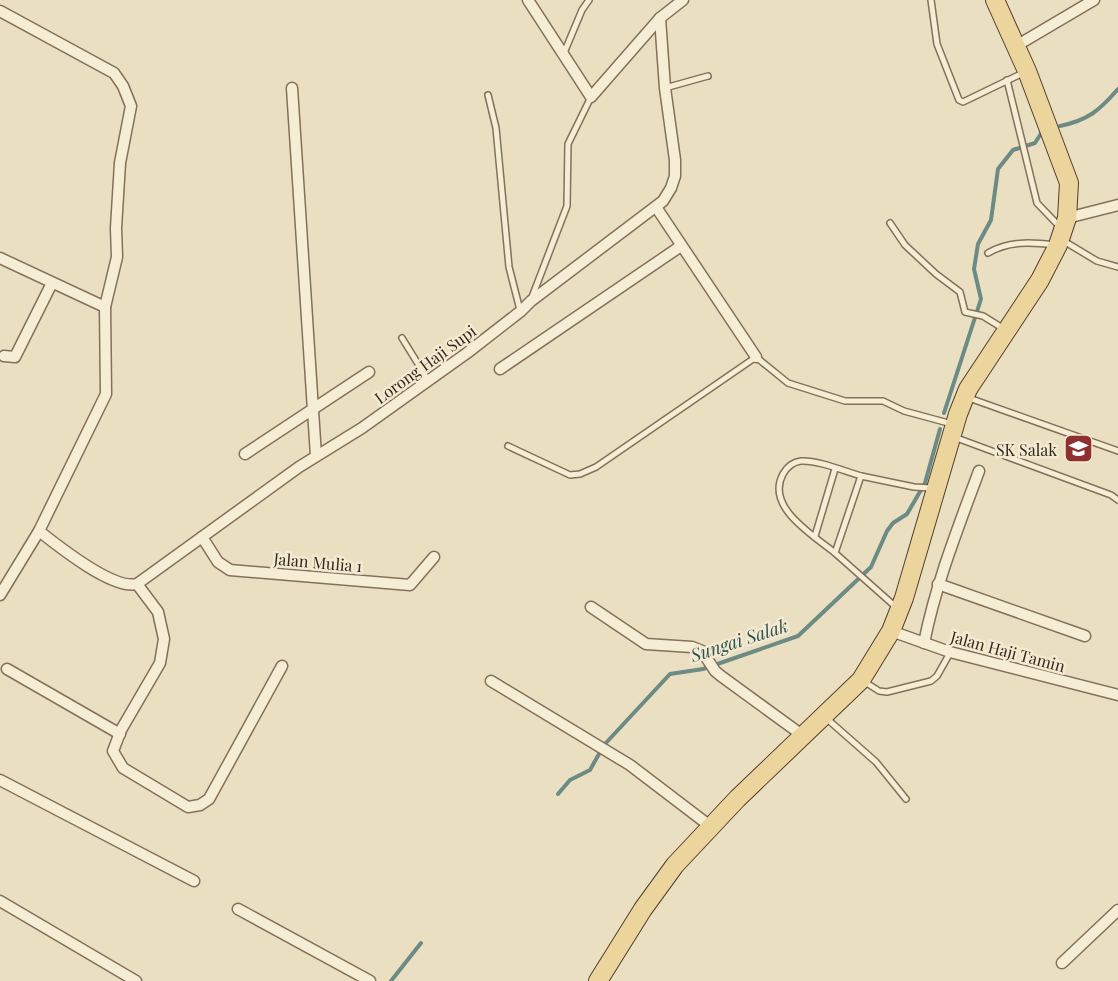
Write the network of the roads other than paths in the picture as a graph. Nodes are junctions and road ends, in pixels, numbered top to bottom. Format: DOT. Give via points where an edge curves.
graph roads {
  1 [pos="528,0"];
  2 [pos="589,0"];
  3 [pos="683,0"];
  4 [pos="931,0"];
  5 [pos="995,0"];
  6 [pos="1094,0"];
  7 [pos="0,11"];
  8 [pos="660,18"];
  9 [pos="1016,46"];
  10 [pos="563,54"];
  11 [pos="1027,71"];
  12 [pos="708,76"];
  13 [pos="1007,80"];
  14 [pos="292,88"];
  15 [pos="664,88"];
  16 [pos="488,95"];
  17 [pos="591,97"];
  18 [pos="1118,204"];
  19 [pos="656,207"];
  20 [pos="890,223"];
  21 [pos="1062,233"];
  22 [pos="681,246"];
  23 [pos="988,253"];
  24 [pos="0,258"];
  25 [pos="1118,267"];
  26 [pos="52,283"];
  27 [pos="531,301"];
  28 [pos="105,308"];
  29 [pos="521,311"];
  30 [pos="1006,330"];
  31 [pos="402,338"];
  32 [pos="4,356"];
  33 [pos="756,357"];
  34 [pos="500,369"];
  35 [pos="369,372"];
  36 [pos="428,380"];
  37 [pos="965,396"];
  38 [pos="313,409"];
  39 [pos="953,430"];
  40 [pos="508,446"];
  41 [pos="1118,452"];
  42 [pos="245,454"];
  43 [pos="316,456"];
  44 [pos="835,469"];
  45 [pos="979,471"];
  46 [pos="861,476"];
  47 [pos="933,488"];
  48 [pos="1118,500"];
  49 [pos="39,531"];
  50 [pos="814,536"];
  51 [pos="202,537"];
  52 [pos="835,553"];
  53 [pos="434,557"];
  54 [pos="136,584"];
  55 [pos="938,584"];
  56 [pos="0,595"];
  57 [pos="591,607"];
  58 [pos="900,610"];
  59 [pos="891,631"];
  60 [pos="1085,636"];
  61 [pos="924,643"];
  62 [pos="950,652"];
  63 [pos="282,666"];
  64 [pos="7,669"];
  65 [pos="861,680"];
  66 [pos="491,681"];
  67 [pos="1118,695"];
  68 [pos="822,715"];
  69 [pos="120,734"];
  70 [pos="802,735"];
  71 [pos="0,780"];
  72 [pos="906,799"];
  73 [pos="710,826"];
  74 [pos="194,881"];
  75 [pos="0,901"];
  76 [pos="238,909"];
  77 [pos="1118,910"];
  78 [pos="1062,963"];
  79 [pos="136,981"];
  80 [pos="370,981"];
  81 [pos="598,981"];
  1 -- 10 [label="street"];
  2 -- 10 [label="lane"];
  3 -- 8 [label="street"];
  4 -- 13 [label="lane" via="937,44 959,100 963,102"];
  5 -- 9 [label="main road"];
  6 -- 9 [label="street"];
  7 -- 28 [label="street" via="114,73 131,106 120,163 117,258"];
  8 -- 15 [label="street, Lorong Haji Supi"];
  8 -- 17 [label="street"];
  9 -- 11 [label="main road"];
  10 -- 17 [label="street"];
  11 -- 13 [label="lane"];
  11 -- 21 [label="main road" via="1069,183"];
  12 -- 15 [label="lane"];
  13 -- 21 [label="lane" via="1037,203"];
  14 -- 38 [label="street"];
  15 -- 19 [label="street, Lorong Haji Supi" via="675,176"];
  16 -- 29 [label="lane" via="496,128 509,267"];
  17 -- 27 [label="lane" via="568,144 567,206"];
  18 -- 21 [label="street"];
  19 -- 22 [label="street"];
  19 -- 27 [label="street, Lorong Haji Supi"];
  20 -- 30 [label="lane" via="905,245 960,292 965,312 983,316"];
  21 -- 23 [label="lane" via="998,247"];
  21 -- 25 [label="lane" via="1097,261"];
  21 -- 30 [label="main road" via="1040,280"];
  22 -- 33 [label="street"];
  22 -- 34 [label="street"];
  24 -- 26 [label="street"];
  26 -- 28 [label="street"];
  26 -- 32 [label="street" via="15,357"];
  27 -- 29 [label="street, Lorong Haji Supi"];
  28 -- 49 [label="street" via="106,394"];
  29 -- 36 [label="street, Lorong Haji Supi"];
  30 -- 37 [label="main road"];
  31 -- 36 [label="lane"];
  33 -- 39 [label="lane" via="788,383 845,401 883,401"];
  33 -- 40 [label="lane" via="596,467 580,474 570,475"];
  35 -- 38 [label="street"];
  36 -- 43 [label="street, Lorong Haji Supi"];
  37 -- 39 [label="main road"];
  37 -- 41 [label="lane"];
  38 -- 42 [label="street"];
  38 -- 43 [label="street"];
  39 -- 47 [label="main road"];
  39 -- 48 [label="lane"];
  43 -- 51 [label="street, Lorong Haji Supi"];
  44 -- 46 [label="lane"];
  44 -- 50 [label="lane"];
  44 -- 50 [label="lane" via="802,461 793,463 781,477 781,504"];
  45 -- 55 [label="street"];
  46 -- 47 [label="lane"];
  46 -- 52 [label="lane"];
  47 -- 58 [label="main road"];
  49 -- 54 [label="street" via="103,575 128,586"];
  49 -- 56 [label="street"];
  50 -- 52 [label="lane"];
  51 -- 53 [label="street, Jalan Mulia 1" via="218,562 230,570 241,571 410,585"];
  51 -- 54 [label="street, Lorong Haji Supi"];
  52 -- 58 [label="lane"];
  54 -- 69 [label="street" via="158,612 164,639 160,663"];
  55 -- 60 [label="street"];
  55 -- 61 [label="street"];
  57 -- 70 [label="street" via="646,644 702,651 715,671"];
  58 -- 59 [label="main road"];
  59 -- 61 [label="street, Jalan Haji Tamin"];
  59 -- 65 [label="main road"];
  61 -- 62 [label="street, Jalan Haji Tamin"];
  62 -- 65 [label="lane" via="937,676 921,685 887,692"];
  62 -- 67 [label="street, Jalan Haji Tamin"];
  63 -- 69 [label="street" via="209,799 200,806 188,807 123,768 113,751"];
  64 -- 69 [label="street"];
  65 -- 68 [label="main road"];
  66 -- 73 [label="street" via="630,765"];
  68 -- 70 [label="main road"];
  68 -- 72 [label="lane" via="876,762"];
  70 -- 73 [label="main road"];
  71 -- 74 [label="street"];
  73 -- 81 [label="main road" via="643,909"];
  75 -- 79 [label="street"];
  76 -- 80 [label="street"];
  77 -- 78 [label="street"];
}
